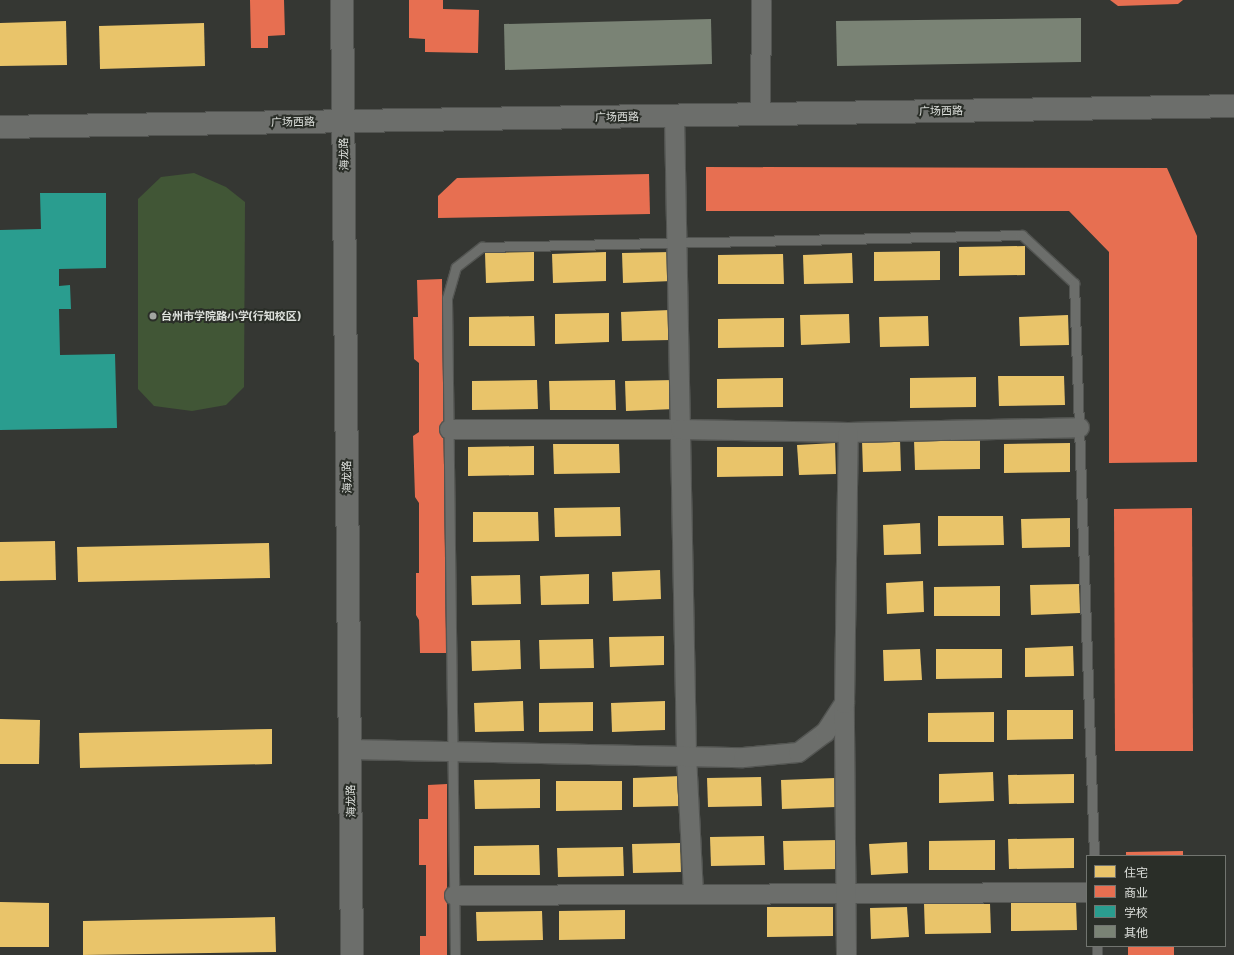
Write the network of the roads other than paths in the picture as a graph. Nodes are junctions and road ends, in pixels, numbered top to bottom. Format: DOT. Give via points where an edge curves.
graph roads {
  1 [pos="342,0"];
  2 [pos="761,0"];
  3 [pos="1234,106"];
  4 [pos="760,114"];
  5 [pos="674,116"];
  6 [pos="344,121"];
  7 [pos="0,127"];
  8 [pos="676,243"];
  9 [pos="1079,427"];
  10 [pos="449,429"];
  11 [pos="680,429"];
  12 [pos="848,432"];
  13 [pos="844,703"];
  14 [pos="350,749"];
  15 [pos="453,751"];
  16 [pos="686,755"];
  17 [pos="1094,855"];
  18 [pos="1086,892"];
  19 [pos="693,894"];
  20 [pos="846,894"];
  21 [pos="454,895"];
  22 [pos="352,955"];
  23 [pos="455,955"];
  24 [pos="846,955"];
  1 -- 6 [label="main road, 海龙路"];
  2 -- 4 [label="street"];
  3 -- 4 [label="main road, 广场西路"];
  4 -- 5 [label="main road, 广场西路"];
  5 -- 6 [label="main road, 广场西路"];
  5 -- 8 [label="street"];
  6 -- 7 [label="main road, 广场西路"];
  6 -- 14 [label="main road, 海龙路"];
  8 -- 9 [label="lane" via="1022,235 1074,283"];
  8 -- 10 [label="lane" via="482,247 456,267 447,298"];
  8 -- 11 [label="street"];
  9 -- 12 [label="street"];
  9 -- 17 [label="lane"];
  10 -- 11 [label="street"];
  10 -- 15 [label="lane"];
  11 -- 12 [label="street"];
  11 -- 16 [label="street"];
  12 -- 13 [label="street"];
  13 -- 16 [label="street" via="825,732 798,752 743,757"];
  13 -- 20 [label="street"];
  14 -- 15 [label="street"];
  14 -- 22 [label="main road, 海龙路"];
  15 -- 16 [label="street"];
  15 -- 21 [label="lane"];
  16 -- 19 [label="street"];
  18 -- 20 [label="street"];
  19 -- 20 [label="street"];
  19 -- 21 [label="street"];
  20 -- 24 [label="street"];
  21 -- 23 [label="lane"];
}
